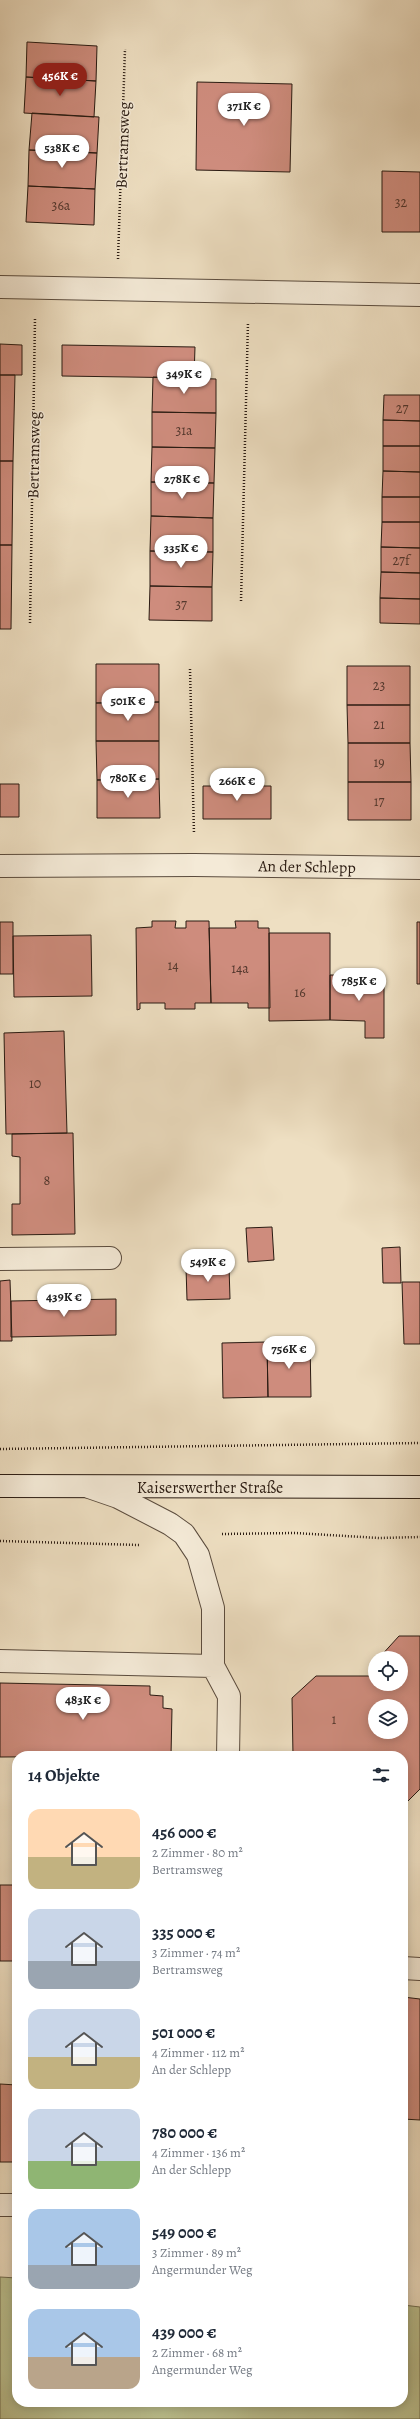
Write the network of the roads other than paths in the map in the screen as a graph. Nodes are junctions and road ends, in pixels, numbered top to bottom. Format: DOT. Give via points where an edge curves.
graph roads {
  1 [pos="0,287"];
  2 [pos="420,295"];
  3 [pos="0,866"];
  4 [pos="420,868"];
  5 [pos="110,1258"];
  6 [pos="0,1259"];
  7 [pos="0,1486"];
  8 [pos="88,1486"];
  9 [pos="420,1487"];
  10 [pos="0,1661"];
  11 [pos="213,1666"];
  12 [pos="228,1751"];
  13 [pos="408,1968"];
  14 [pos="420,1969"];
  15 [pos="0,2205"];
  16 [pos="12,2205"];
  1 -- 2 [label="street"];
  3 -- 4 [label="street, An der Schlepp"];
  5 -- 6 [label="street"];
  7 -- 8 [label="street, Kaiserswerther Straße"];
  8 -- 9 [label="street, Kaiserswerther Straße"];
  8 -- 11 [label="street" via="118,1497 170,1524 191,1542 198,1555 213,1608"];
  10 -- 11 [label="street"];
  11 -- 12 [label="street" via="229,1696"];
  13 -- 14 [label="street"];
  15 -- 16 [label="street"];
}
